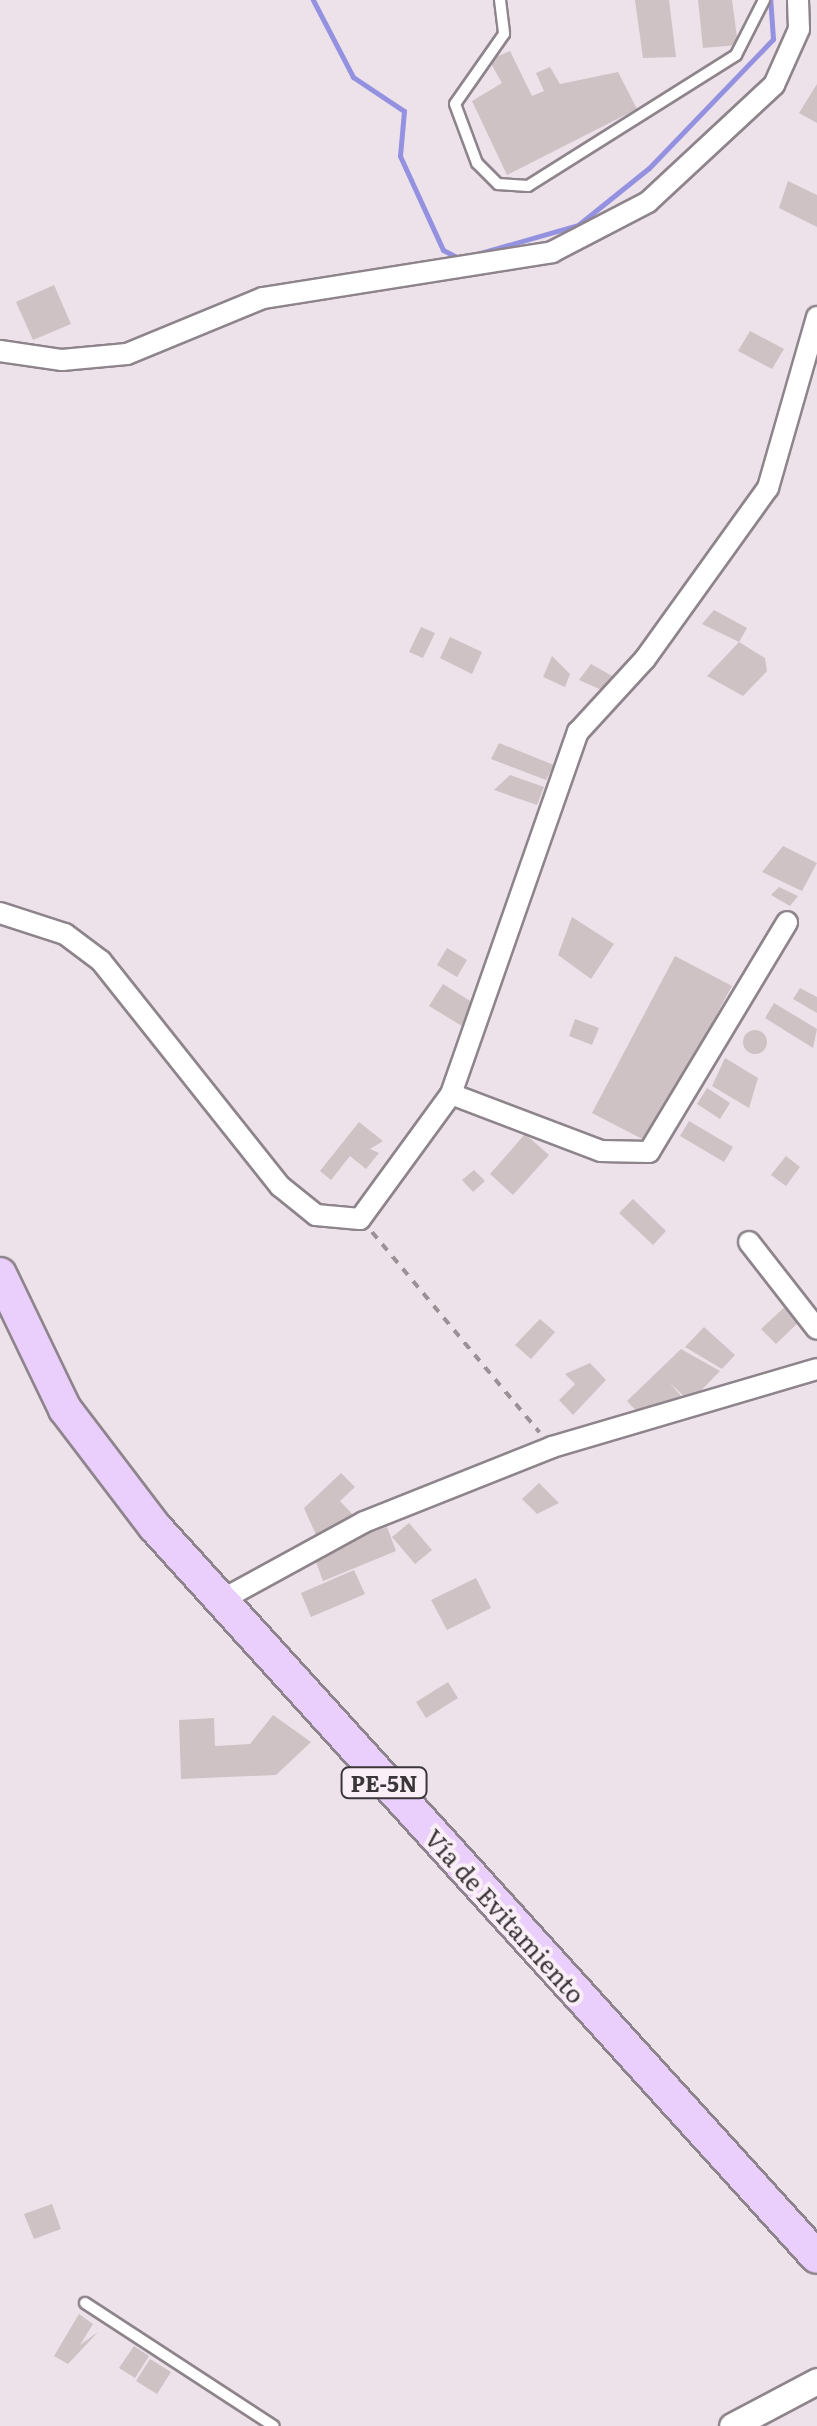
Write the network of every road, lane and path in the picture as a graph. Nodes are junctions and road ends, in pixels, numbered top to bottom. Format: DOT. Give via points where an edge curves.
graph roads {
  1 [pos="500,0"];
  2 [pos="764,0"];
  3 [pos="798,0"];
  4 [pos="817,317"];
  5 [pos="0,351"];
  6 [pos="0,914"];
  7 [pos="787,922"];
  8 [pos="451,1094"];
  9 [pos="360,1219"];
  10 [pos="749,1242"];
  11 [pos="0,1274"];
  12 [pos="817,1329"];
  13 [pos="817,1369"];
  14 [pos="552,1447"];
  15 [pos="218,1602"];
  16 [pos="817,2257"];
  17 [pos="84,2304"];
  18 [pos="817,2381"];
  19 [pos="274,2426"];
  20 [pos="732,2426"];
  1 -- 2 [label="lane" via="504,34 455,104 477,162 498,184 528,186 736,54"];
  3 -- 5 [label="street" via="799,29 774,85 648,202 552,252 263,298 127,354 62,360"];
  4 -- 8 [label="street" via="768,488 645,659 578,732"];
  6 -- 9 [label="street" via="65,934 100,961 280,1186 316,1215"];
  7 -- 8 [label="street" via="698,1075 637,1158"];
  8 -- 9 [label="street"];
  9 -- 14 [label="path"];
  10 -- 12 [label="street"];
  11 -- 15 [label="highway, Vía de Evitamiento / PE-5N" via="66,1409"];
  13 -- 14 [label="street"];
  14 -- 15 [label="street" via="364,1522"];
  15 -- 16 [label="highway, Vía de Evitamiento / PE-5N"];
  17 -- 19 [label="lane"];
  18 -- 20 [label="street"];
}
